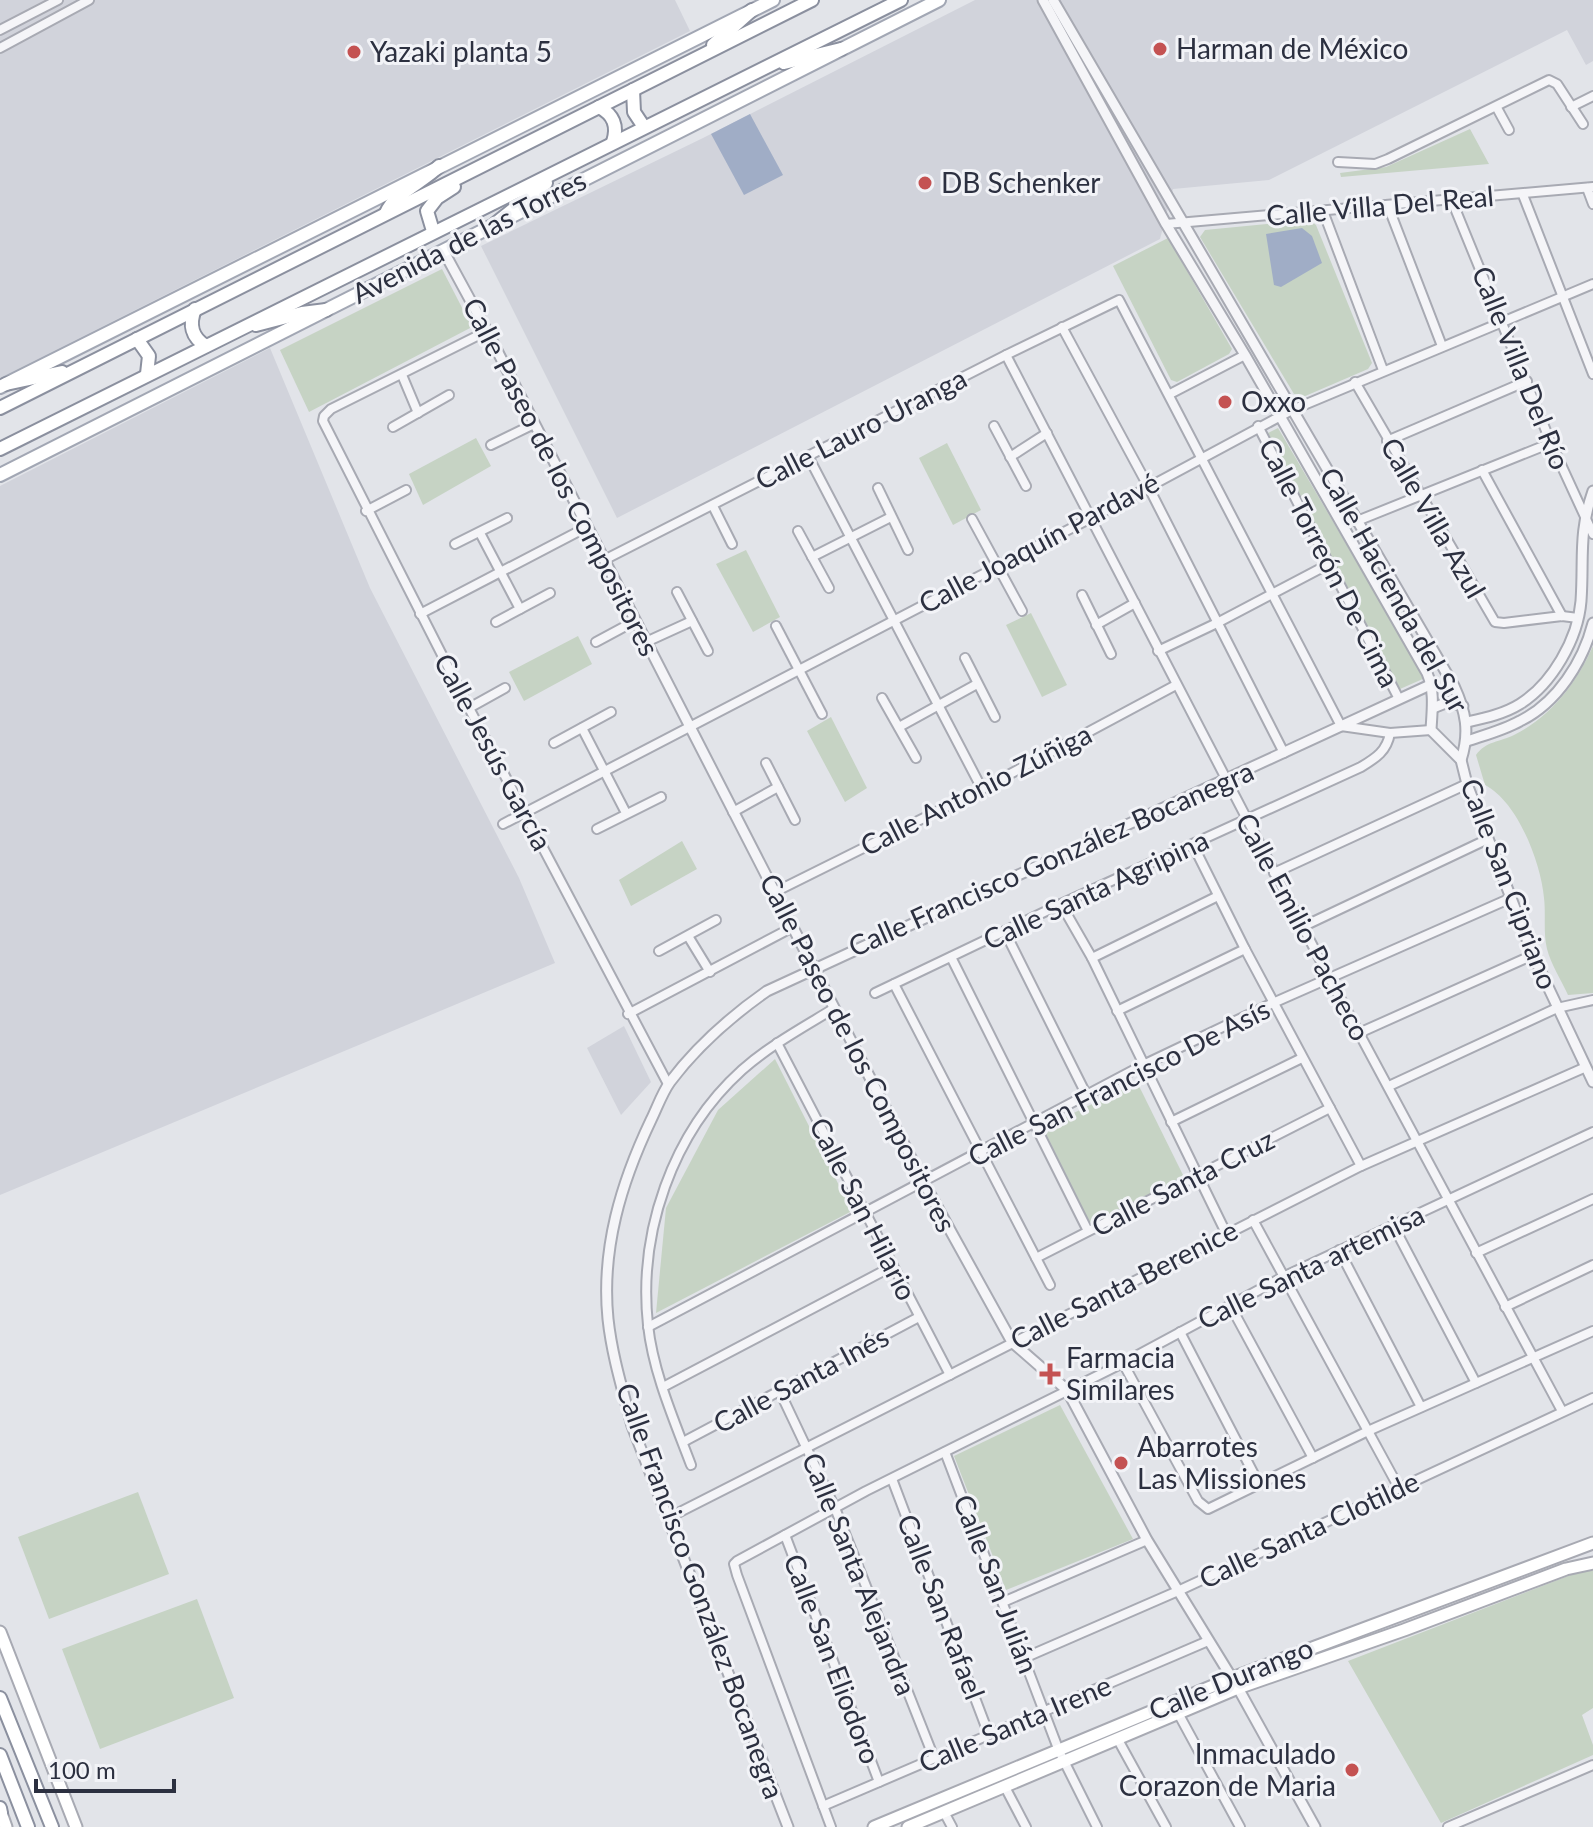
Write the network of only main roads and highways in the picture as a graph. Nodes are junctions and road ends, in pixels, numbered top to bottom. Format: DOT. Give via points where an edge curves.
graph roads {
  1 [pos="812,0"];
  2 [pos="901,0"];
  3 [pos="939,0"];
  4 [pos="764,4"];
  5 [pos="841,49"];
  6 [pos="698,58"];
  7 [pos="761,68"];
  8 [pos="633,90"];
  9 [pos="599,107"];
  10 [pos="644,127"];
  11 [pos="613,142"];
  12 [pos="493,160"];
  13 [pos="439,166"];
  14 [pos="564,169"];
  15 [pos="386,214"];
  16 [pos="495,224"];
  17 [pos="433,231"];
  18 [pos="195,309"];
  19 [pos="326,310"];
  20 [pos="237,329"];
  21 [pos="137,339"];
  22 [pos="206,346"];
  23 [pos="81,368"];
  24 [pos="147,374"];
  25 [pos="3,385"];
  26 [pos="0,408"];
  27 [pos="0,449"];
  28 [pos="0,475"];
  29 [pos="1590,1545"];
  30 [pos="1592,1563"];
  31 [pos="0,1632"];
  32 [pos="1235,1683"];
  33 [pos="0,1698"];
  34 [pos="0,1755"];
  35 [pos="1061,1756"];
  36 [pos="0,1810"];
  37 [pos="6,1827"];
  38 [pos="28,1827"];
  39 [pos="52,1827"];
  40 [pos="76,1827"];
  41 [pos="874,1827"];
  42 [pos="908,1827"];
  1 -- 6 [label="main road, Avenida de las Torres"];
  2 -- 7 [label="main road, Avenida de las Torres"];
  3 -- 5 [label="main road, Avenida de las Torres"];
  4 -- 6 [label="main road"];
  4 -- 13 [label="main road"];
  5 -- 7 [label="main road"];
  5 -- 16 [label="main road, Avenida de las Torres"];
  6 -- 8 [label="main road, Avenida de las Torres"];
  7 -- 10 [label="main road, Avenida de las Torres"];
  8 -- 9 [label="main road, Avenida de las Torres"];
  8 -- 10 [label="main road" via="634,112"];
  9 -- 11 [label="main road" via="615,124"];
  9 -- 12 [label="main road, Avenida de las Torres"];
  10 -- 11 [label="main road, Avenida de las Torres"];
  11 -- 14 [label="main road, Avenida de las Torres"];
  12 -- 15 [label="main road, Avenida de las Torres"];
  12 -- 17 [label="main road" via="430,205 427,217"];
  13 -- 15 [label="main road" via="394,199"];
  13 -- 25 [label="main road"];
  14 -- 16 [label="main road"];
  14 -- 17 [label="main road, Avenida de las Torres"];
  15 -- 18 [label="main road, Avenida de las Torres"];
  16 -- 19 [label="main road, Avenida de las Torres"];
  17 -- 20 [label="main road, Avenida de las Torres"];
  18 -- 21 [label="main road, Avenida de las Torres"];
  18 -- 22 [label="main road" via="192,329"];
  19 -- 20 [label="main road"];
  19 -- 28 [label="main road, Avenida de las Torres"];
  20 -- 22 [label="main road, Avenida de las Torres"];
  21 -- 23 [label="main road, Avenida de las Torres"];
  21 -- 24 [label="main road" via="149,356"];
  22 -- 24 [label="main road, Avenida de las Torres"];
  23 -- 25 [label="main road"];
  23 -- 26 [label="main road, Avenida de las Torres"];
  24 -- 27 [label="main road, Avenida de las Torres"];
  29 -- 30 [label="main road"];
  29 -- 32 [label="main road, Calle Durango"];
  30 -- 32 [label="main road, Calle Durango"];
  31 -- 40 [label="main road"];
  32 -- 35 [label="main road, Calle Durango"];
  32 -- 35 [label="main road, Calle Durango" via="1178,1713"];
  33 -- 39 [label="main road"];
  34 -- 38 [label="main road"];
  35 -- 41 [label="main road, Calle Durango"];
  35 -- 42 [label="main road, Calle Durango" via="1005,1787"];
  36 -- 37 [label="main road"];
}
